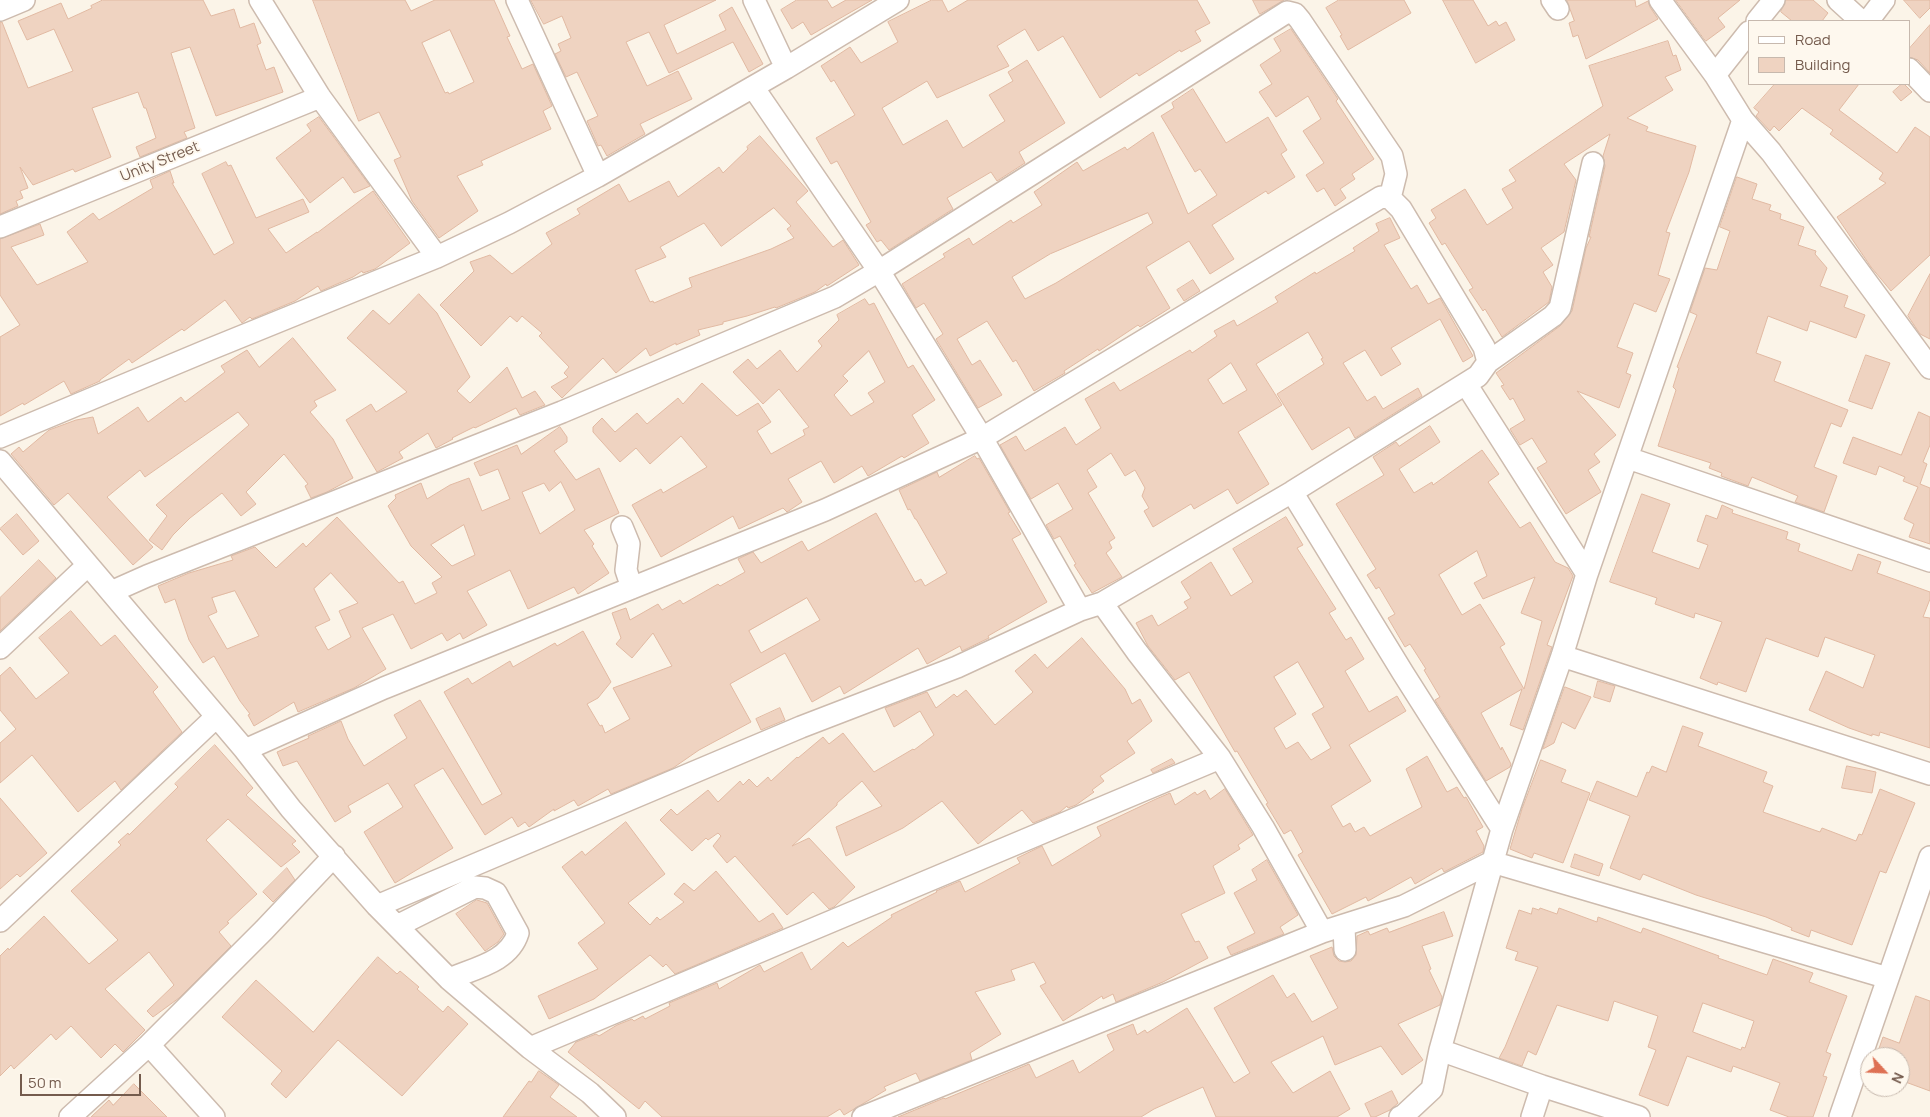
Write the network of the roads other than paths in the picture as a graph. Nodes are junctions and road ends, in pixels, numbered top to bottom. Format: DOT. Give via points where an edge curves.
graph roads {
  1 [pos="24,0"];
  2 [pos="260,0"];
  3 [pos="517,0"];
  4 [pos="754,0"];
  5 [pos="898,0"];
  6 [pos="1660,0"];
  7 [pos="1774,0"];
  8 [pos="1838,0"];
  9 [pos="1884,0"];
  10 [pos="0,10"];
  11 [pos="1758,20"];
  12 [pos="1860,20"];
  13 [pos="1869,20"];
  14 [pos="1748,33"];
  15 [pos="786,68"];
  16 [pos="1910,70"];
  17 [pos="1715,75"];
  18 [pos="753,87"];
  19 [pos="1930,90"];
  20 [pos="320,98"];
  21 [pos="1743,120"];
  22 [pos="1593,163"];
  23 [pos="598,176"];
  24 [pos="1390,198"];
  25 [pos="0,227"];
  26 [pos="437,257"];
  27 [pos="879,271"];
  28 [pos="1488,362"];
  29 [pos="1930,368"];
  30 [pos="1466,384"];
  31 [pos="0,437"];
  32 [pos="982,438"];
  33 [pos="1628,458"];
  34 [pos="0,460"];
  35 [pos="1292,492"];
  36 [pos="622,527"];
  37 [pos="1930,561"];
  38 [pos="88,565"];
  39 [pos="1587,574"];
  40 [pos="632,588"];
  41 [pos="111,592"];
  42 [pos="1102,603"];
  43 [pos="1080,610"];
  44 [pos="0,648"];
  45 [pos="1562,656"];
  46 [pos="216,717"];
  47 [pos="245,750"];
  48 [pos="1220,758"];
  49 [pos="1930,774"];
  50 [pos="1502,829"];
  51 [pos="334,856"];
  52 [pos="1930,857"];
  53 [pos="1492,862"];
  54 [pos="377,906"];
  55 [pos="0,921"];
  56 [pos="396,926"];
  57 [pos="1344,927"];
  58 [pos="1322,932"];
  59 [pos="1345,950"];
  60 [pos="1888,978"];
  61 [pos="449,979"];
  62 [pos="149,1046"];
  63 [pos="530,1048"];
  64 [pos="1440,1050"];
  65 [pos="1542,1086"];
  66 [pos="70,1117"];
  67 [pos="214,1117"];
  68 [pos="615,1117"];
  69 [pos="863,1117"];
  70 [pos="1400,1117"];
  71 [pos="1532,1117"];
  72 [pos="1639,1117"];
  73 [pos="1840,1117"];
  1 -- 10 [label="street"];
  2 -- 20 [label="street"];
  3 -- 23 [label="street"];
  4 -- 15 [label="street"];
  5 -- 15 [label="street"];
  6 -- 17 [label="street"];
  7 -- 11 [label="street"];
  8 -- 12 [label="street"];
  9 -- 13 [label="street"];
  14 -- 17 [label="street"];
  15 -- 18 [label="street"];
  16 -- 19 [label="street"];
  17 -- 21 [label="street"];
  18 -- 23 [label="street"];
  18 -- 27 [label="street"];
  20 -- 25 [label="street, Unity Street"];
  20 -- 26 [label="street"];
  21 -- 29 [label="street" via="1771,152"];
  21 -- 33 [label="street"];
  22 -- 28 [label="street" via="1560,308"];
  23 -- 26 [label="street"];
  24 -- 27 [label="street" via="1396,174 1392,156 1296,14 1287,12"];
  24 -- 28 [label="street" via="1420,238 1484,347"];
  24 -- 32 [label="street" via="1382,197"];
  26 -- 31 [label="street"];
  27 -- 32 [label="street"];
  27 -- 41 [label="street" via="835,297 562,412"];
  28 -- 30 [label="street" via="1478,376"];
  30 -- 35 [label="street"];
  30 -- 39 [label="street"];
  32 -- 40 [label="street" via="825,510"];
  32 -- 43 [label="street"];
  33 -- 37 [label="street"];
  33 -- 39 [label="street"];
  34 -- 38 [label="street"];
  35 -- 42 [label="street"];
  35 -- 50 [label="street"];
  36 -- 40 [label="street" via="628,544 626,570"];
  38 -- 41 [label="street"];
  38 -- 44 [label="street"];
  39 -- 45 [label="street"];
  40 -- 47 [label="street" via="384,688"];
  41 -- 46 [label="street"];
  42 -- 43 [label="street"];
  42 -- 48 [label="street"];
  43 -- 54 [label="street" via="957,667 801,727"];
  45 -- 49 [label="street"];
  45 -- 50 [label="street"];
  46 -- 47 [label="street"];
  46 -- 55 [label="street"];
  47 -- 51 [label="street" via="291,809"];
  48 -- 58 [label="street"];
  48 -- 63 [label="street"];
  50 -- 53 [label="street"];
  51 -- 54 [label="street"];
  51 -- 62 [label="street"];
  52 -- 60 [label="street"];
  53 -- 57 [label="street" via="1404,906"];
  53 -- 60 [label="street"];
  53 -- 64 [label="street"];
  54 -- 56 [label="street"];
  56 -- 61 [label="street"];
  56 -- 61 [label="street" via="475,887 496,893 518,934 515,943 503,957"];
  57 -- 58 [label="street"];
  57 -- 59 [label="street"];
  58 -- 69 [label="street"];
  60 -- 73 [label="street"];
  61 -- 63 [label="street"];
  62 -- 66 [label="street"];
  62 -- 67 [label="street"];
  63 -- 68 [label="street" via="590,1093"];
  64 -- 65 [label="street"];
  64 -- 70 [label="street" via="1432,1089"];
  65 -- 71 [label="street"];
  65 -- 72 [label="street"];
}
